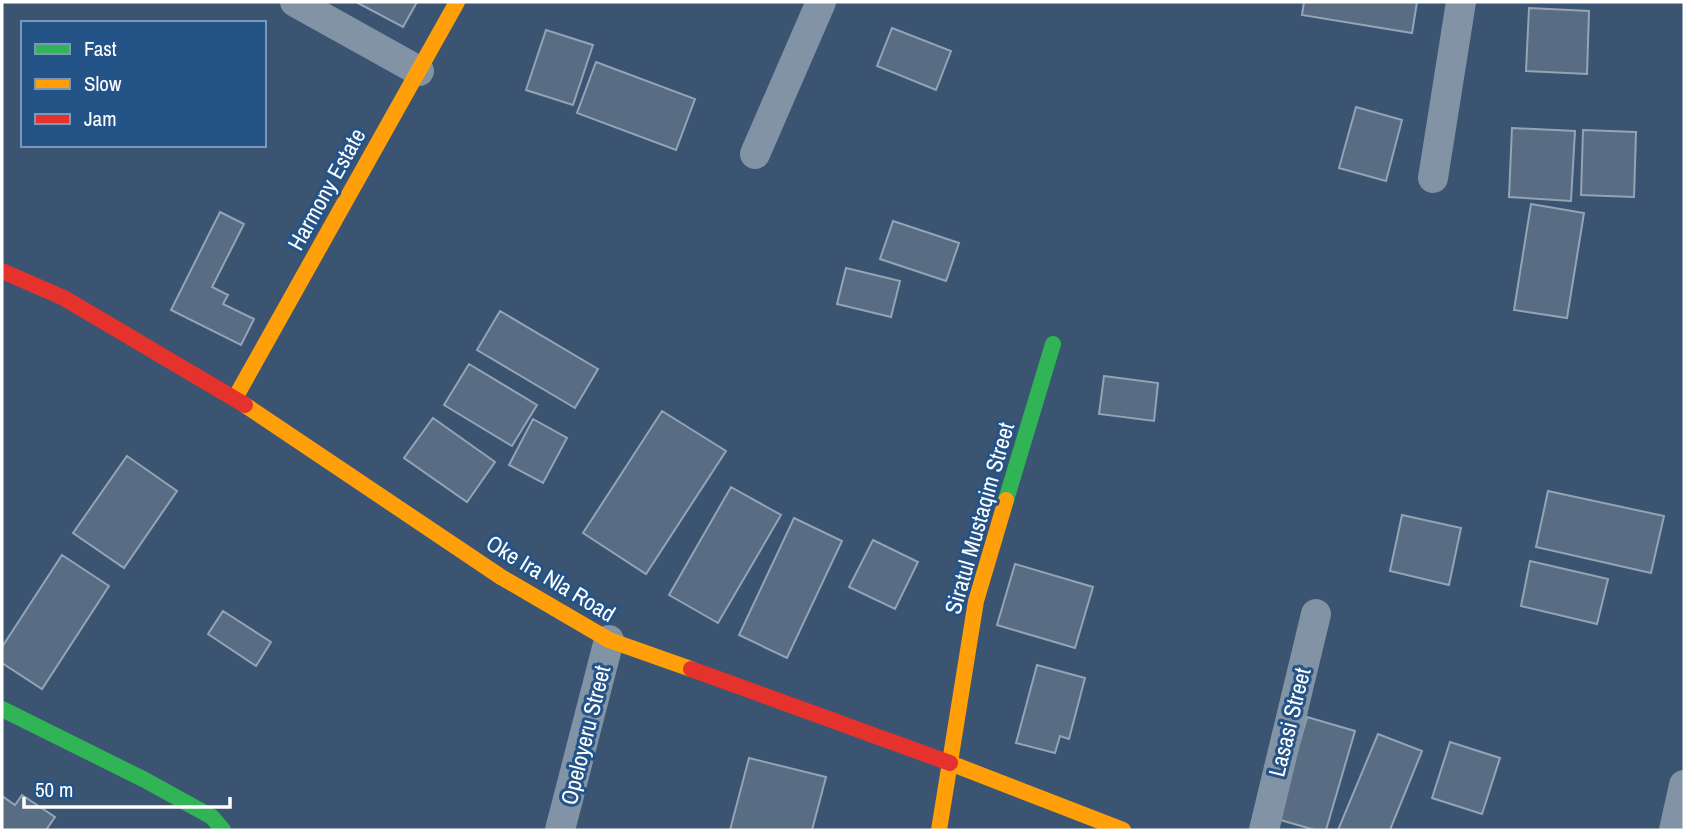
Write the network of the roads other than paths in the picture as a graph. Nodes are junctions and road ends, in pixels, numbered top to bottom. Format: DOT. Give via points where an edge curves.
graph roads {
  1 [pos="295,2"];
  2 [pos="457,2"];
  3 [pos="821,2"];
  4 [pos="1461,2"];
  5 [pos="419,71"];
  6 [pos="755,154"];
  7 [pos="1433,178"];
  8 [pos="2,271"];
  9 [pos="1053,344"];
  10 [pos="235,398"];
  11 [pos="1316,614"];
  12 [pos="609,640"];
  13 [pos="2,709"];
  14 [pos="951,763"];
  15 [pos="1684,786"];
  16 [pos="223,830"];
  17 [pos="560,830"];
  18 [pos="939,830"];
  19 [pos="1123,830"];
  20 [pos="1264,830"];
  21 [pos="1674,830"];
  1 -- 5 [label="street"];
  2 -- 5 [label="street, Harmony Estate"];
  3 -- 6 [label="street"];
  4 -- 7 [label="street"];
  5 -- 10 [label="street, Harmony Estate"];
  8 -- 10 [label="street, Oke Ira Nla Road" via="64,298"];
  9 -- 14 [label="street, Siratul Mustaqim Street" via="976,601"];
  10 -- 12 [label="street, Oke Ira Nla Road" via="501,577"];
  11 -- 20 [label="street, Lasasi Street"];
  12 -- 14 [label="street, Oke Ira Nla Road"];
  12 -- 17 [label="street, Opeloyeru Street"];
  13 -- 16 [label="street" via="145,780 212,817"];
  14 -- 18 [label="street, Siratul Mustaqim Street"];
  14 -- 19 [label="street, Oke Ira Nla Road"];
  15 -- 21 [label="street"];
}
